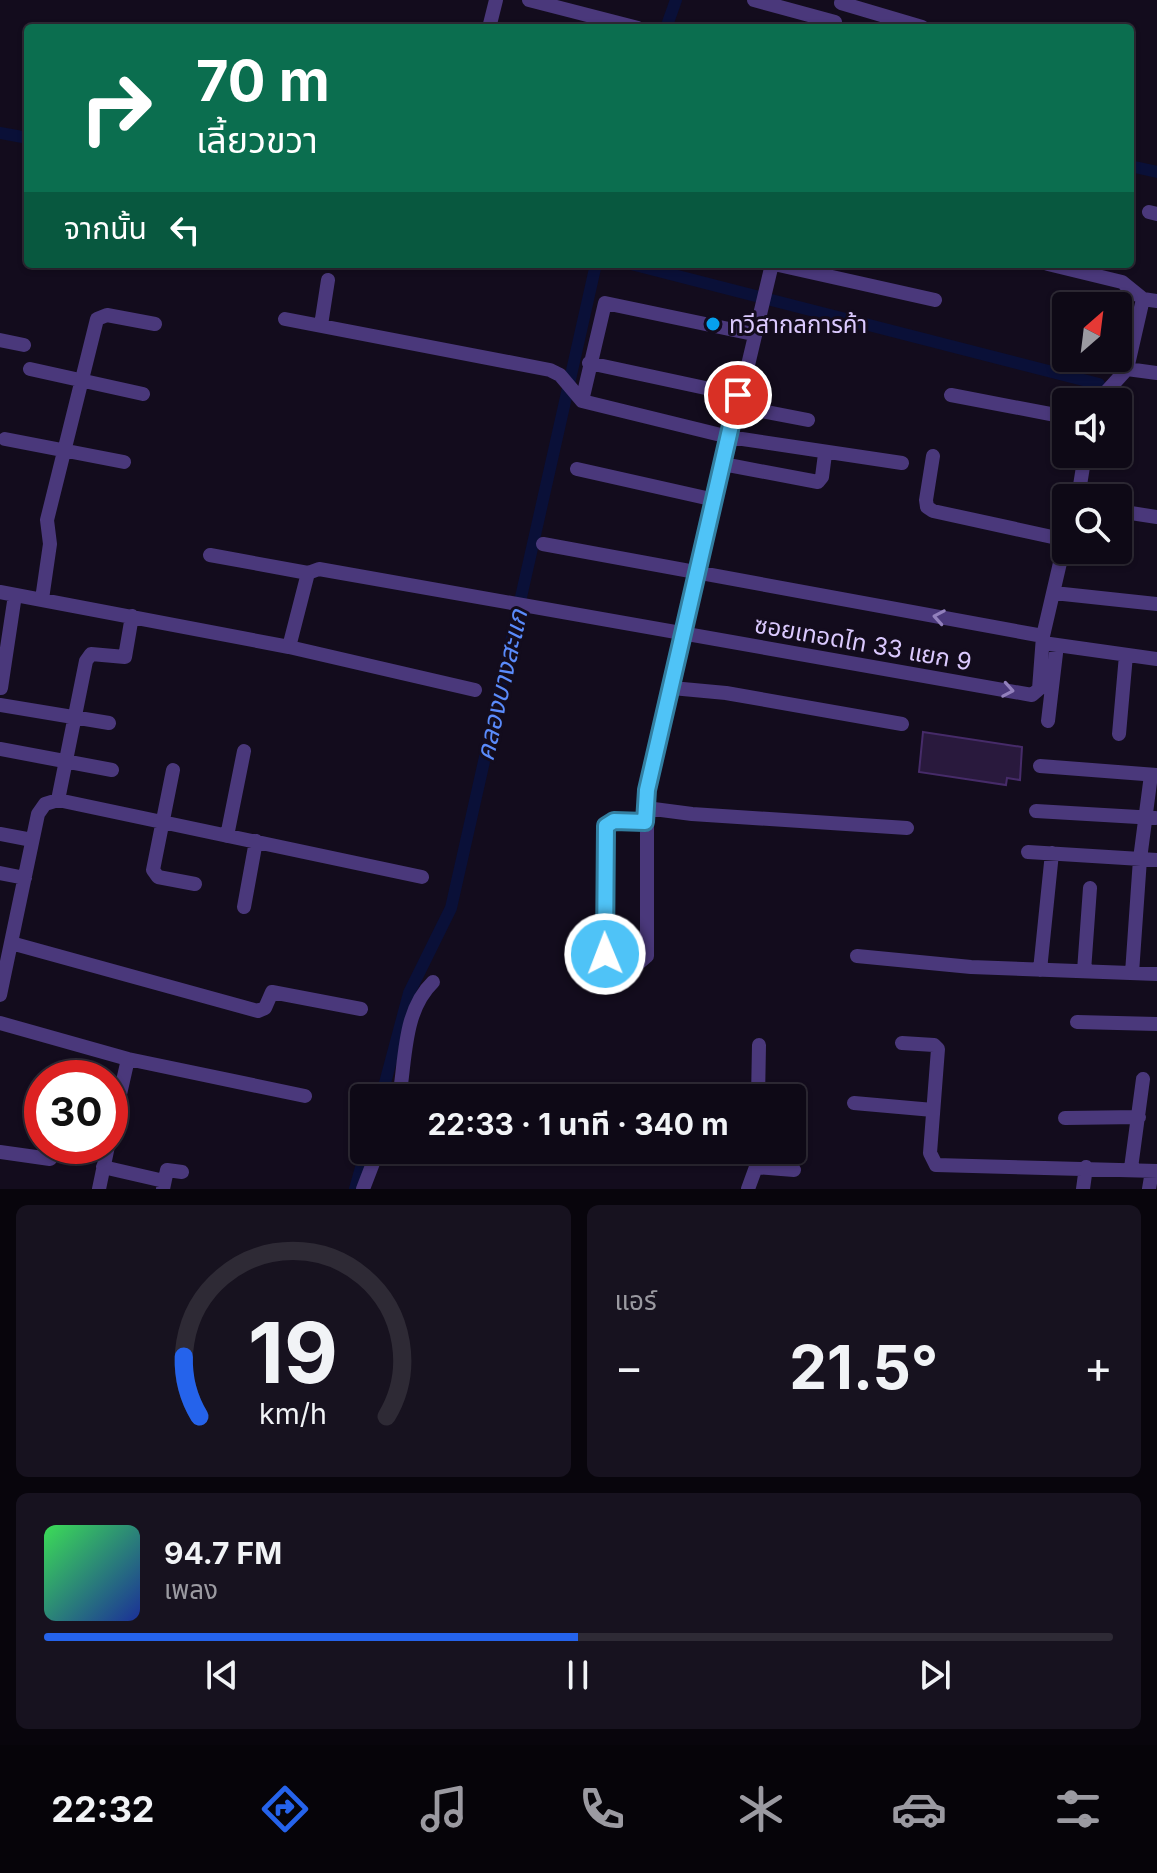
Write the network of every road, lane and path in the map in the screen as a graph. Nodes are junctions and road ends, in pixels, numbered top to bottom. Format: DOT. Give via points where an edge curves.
graph roads {
  1 [pos="496,0"];
  2 [pos="529,0"];
  3 [pos="754,0"];
  4 [pos="841,2"];
  5 [pos="490,24"];
  6 [pos="622,24"];
  7 [pos="831,24"];
  8 [pos="834,24"];
  9 [pos="912,24"];
  10 [pos="772,268"];
  11 [pos="791,268"];
  12 [pos="1064,268"];
  13 [pos="328,280"];
  14 [pos="935,300"];
  15 [pos="1150,300"];
  16 [pos="285,319"];
  17 [pos="155,324"];
  18 [pos="321,325"];
  19 [pos="753,334"];
  20 [pos="0,340"];
  21 [pos="24,345"];
  22 [pos="1132,354"];
  23 [pos="589,363"];
  24 [pos="30,369"];
  25 [pos="1132,370"];
  26 [pos="1124,372"];
  27 [pos="1157,373"];
  28 [pos="81,381"];
  29 [pos="1110,388"];
  30 [pos="143,394"];
  31 [pos="951,395"];
  32 [pos="579,399"];
  33 [pos="737,400"];
  34 [pos="1052,414"];
  35 [pos="808,420"];
  36 [pos="729,437"];
  37 [pos="5,439"];
  38 [pos="63,449"];
  39 [pos="825,454"];
  40 [pos="933,456"];
  41 [pos="124,462"];
  42 [pos="902,463"];
  43 [pos="723,464"];
  44 [pos="577,469"];
  45 [pos="715,500"];
  46 [pos="1132,513"];
  47 [pos="1157,517"];
  48 [pos="1052,536"];
  49 [pos="543,544"];
  50 [pos="210,555"];
  51 [pos="1060,564"];
  52 [pos="308,573"];
  53 [pos="699,573"];
  54 [pos="8,593"];
  55 [pos="1054,593"];
  56 [pos="42,599"];
  57 [pos="1157,604"];
  58 [pos="132,616"];
  59 [pos="682,634"];
  60 [pos="1048,642"];
  61 [pos="289,647"];
  62 [pos="1126,655"];
  63 [pos="1157,659"];
  64 [pos="1,688"];
  65 [pos="672,688"];
  66 [pos="475,690"];
  67 [pos="0,705"];
  68 [pos="75,718"];
  69 [pos="1048,721"];
  70 [pos="109,723"];
  71 [pos="902,724"];
  72 [pos="1119,734"];
  73 [pos="0,749"];
  74 [pos="244,751"];
  75 [pos="67,762"];
  76 [pos="1040,766"];
  77 [pos="112,770"];
  78 [pos="173,770"];
  79 [pos="1154,775"];
  80 [pos="58,800"];
  81 [pos="1036,811"];
  82 [pos="645,815"];
  83 [pos="1152,818"];
  84 [pos="161,822"];
  85 [pos="907,828"];
  86 [pos="0,834"];
  87 [pos="227,836"];
  88 [pos="32,840"];
  89 [pos="256,841"];
  90 [pos="1028,852"];
  91 [pos="1052,853"];
  92 [pos="1140,859"];
  93 [pos="1157,860"];
  94 [pos="0,873"];
  95 [pos="422,877"];
  96 [pos="25,878"];
  97 [pos="195,884"];
  98 [pos="1090,888"];
  99 [pos="244,907"];
  100 [pos="11,943"];
  101 [pos="857,956"];
  102 [pos="1040,970"];
  103 [pos="1084,971"];
  104 [pos="1132,973"];
  105 [pos="1157,974"];
  106 [pos="433,982"];
  107 [pos="0,995"];
  108 [pos="361,1009"];
  109 [pos="1077,1022"];
  110 [pos="0,1023"];
  111 [pos="1157,1024"];
  112 [pos="902,1043"];
  113 [pos="759,1045"];
  114 [pos="128,1059"];
  115 [pos="1143,1079"];
  116 [pos="401,1084"];
  117 [pos="758,1084"];
  118 [pos="305,1096"];
  119 [pos="854,1103"];
  120 [pos="933,1110"];
  121 [pos="1157,1110"];
  122 [pos="1140,1113"];
  123 [pos="1065,1118"];
  124 [pos="0,1152"];
  125 [pos="24,1155"];
  126 [pos="104,1164"];
  127 [pos="373,1164"];
  128 [pos="756,1164"];
  129 [pos="103,1167"];
  130 [pos="756,1167"];
  131 [pos="1086,1167"];
  132 [pos="1131,1168"];
  133 [pos="794,1170"];
  134 [pos="1155,1171"];
  135 [pos="182,1172"];
  136 [pos="163,1185"];
  137 [pos="99,1189"];
  138 [pos="363,1189"];
  139 [pos="748,1189"];
  140 [pos="1083,1189"];
  141 [pos="1149,1189"];
  1 -- 5 [label="street"];
  2 -- 6 [label="street"];
  3 -- 7 [label="street"];
  4 -- 8 [label="street"];
  4 -- 9 [label="street"];
  10 -- 19 [label="street"];
  11 -- 14 [label="street"];
  12 -- 15 [label="street" via="1122,282"];
  13 -- 18 [label="street"];
  15 -- 22 [label="street"];
  16 -- 18 [label="street"];
  17 -- 28 [label="street" via="99,317"];
  18 -- 32 [label="street" via="550,370"];
  19 -- 23 [label="street" via="605,303"];
  19 -- 33 [label="street"];
  20 -- 21 [label="street"];
  23 -- 32 [label="street"];
  23 -- 33 [label="street"];
  24 -- 28 [label="street"];
  25 -- 27 [label="street"];
  26 -- 29 [label="street"];
  28 -- 30 [label="street"];
  28 -- 38 [label="street"];
  31 -- 34 [label="street"];
  32 -- 36 [label="street"];
  33 -- 35 [label="street"];
  33 -- 36 [label="street"];
  36 -- 39 [label="street"];
  36 -- 43 [label="street"];
  37 -- 38 [label="street"];
  38 -- 41 [label="street"];
  38 -- 56 [label="street" via="47,520 50,544"];
  39 -- 42 [label="street"];
  39 -- 43 [label="street" via="818,482"];
  40 -- 48 [label="street" via="927,507"];
  43 -- 45 [label="street"];
  44 -- 45 [label="street"];
  45 -- 53 [label="street"];
  46 -- 47 [label="street"];
  49 -- 53 [label="street"];
  50 -- 52 [label="street, ซอยเทอดไท 33 แยก 9"];
  51 -- 55 [label="street"];
  52 -- 59 [label="street, ซอยเทอดไท 33 แยก 9" via="319,569 503,599"];
  52 -- 61 [label="street"];
  53 -- 59 [label="street"];
  60 -- 53 [label="street, one-way"];
  54 -- 56 [label="street"];
  54 -- 64 [label="street"];
  55 -- 57 [label="street"];
  55 -- 60 [label="street"];
  56 -- 58 [label="street"];
  58 -- 61 [label="street"];
  58 -- 68 [label="street" via="125,657 87,657"];
  59 -- 60 [label="street, ซอยเทอดไท 33 แยก 9, one-way" via="1037,693"];
  59 -- 65 [label="street"];
  60 -- 62 [label="street"];
  60 -- 69 [label="street"];
  61 -- 66 [label="street"];
  62 -- 63 [label="street"];
  62 -- 72 [label="street"];
  65 -- 71 [label="street"];
  65 -- 82 [label="street"];
  67 -- 68 [label="street"];
  68 -- 70 [label="street"];
  68 -- 75 [label="street"];
  73 -- 75 [label="street"];
  74 -- 87 [label="street"];
  75 -- 77 [label="street"];
  75 -- 80 [label="street"];
  76 -- 79 [label="street"];
  78 -- 84 [label="street"];
  79 -- 83 [label="street"];
  80 -- 84 [label="street"];
  80 -- 88 [label="street" via="45,804 38,814"];
  81 -- 83 [label="street"];
  82 -- 82 [label="street" via="647,956 640,962 615,960 604,949 606,826"];
  82 -- 85 [label="street"];
  83 -- 92 [label="street"];
  84 -- 87 [label="street"];
  84 -- 97 [label="street" via="154,873"];
  86 -- 88 [label="street"];
  87 -- 89 [label="street"];
  88 -- 96 [label="street"];
  89 -- 95 [label="street"];
  89 -- 99 [label="street"];
  90 -- 91 [label="street"];
  91 -- 92 [label="street"];
  91 -- 102 [label="street"];
  92 -- 93 [label="street"];
  92 -- 104 [label="street"];
  94 -- 96 [label="street"];
  96 -- 100 [label="street"];
  98 -- 103 [label="street"];
  100 -- 107 [label="street"];
  100 -- 108 [label="street" via="258,1011 272,992"];
  101 -- 102 [label="street"];
  102 -- 103 [label="street"];
  103 -- 104 [label="street"];
  104 -- 105 [label="street"];
  106 -- 116 [label="street" via="420,994 408,1027"];
  109 -- 111 [label="street"];
  110 -- 114 [label="street"];
  112 -- 120 [label="street" via="938,1049"];
  113 -- 117 [label="street"];
  114 -- 118 [label="street"];
  115 -- 122 [label="street"];
  119 -- 120 [label="street"];
  120 -- 131 [label="street" via="930,1153 936,1165"];
  121 -- 122 [label="street"];
  122 -- 123 [label="street"];
  122 -- 132 [label="street"];
  124 -- 125 [label="street"];
  126 -- 129 [label="street"];
  127 -- 138 [label="street"];
  128 -- 130 [label="street"];
  129 -- 136 [label="street"];
  129 -- 137 [label="street"];
  130 -- 133 [label="street"];
  130 -- 139 [label="street"];
  131 -- 132 [label="street"];
  131 -- 140 [label="street"];
  132 -- 134 [label="street"];
  134 -- 141 [label="street"];
  135 -- 136 [label="street" via="169,1169"];
}
